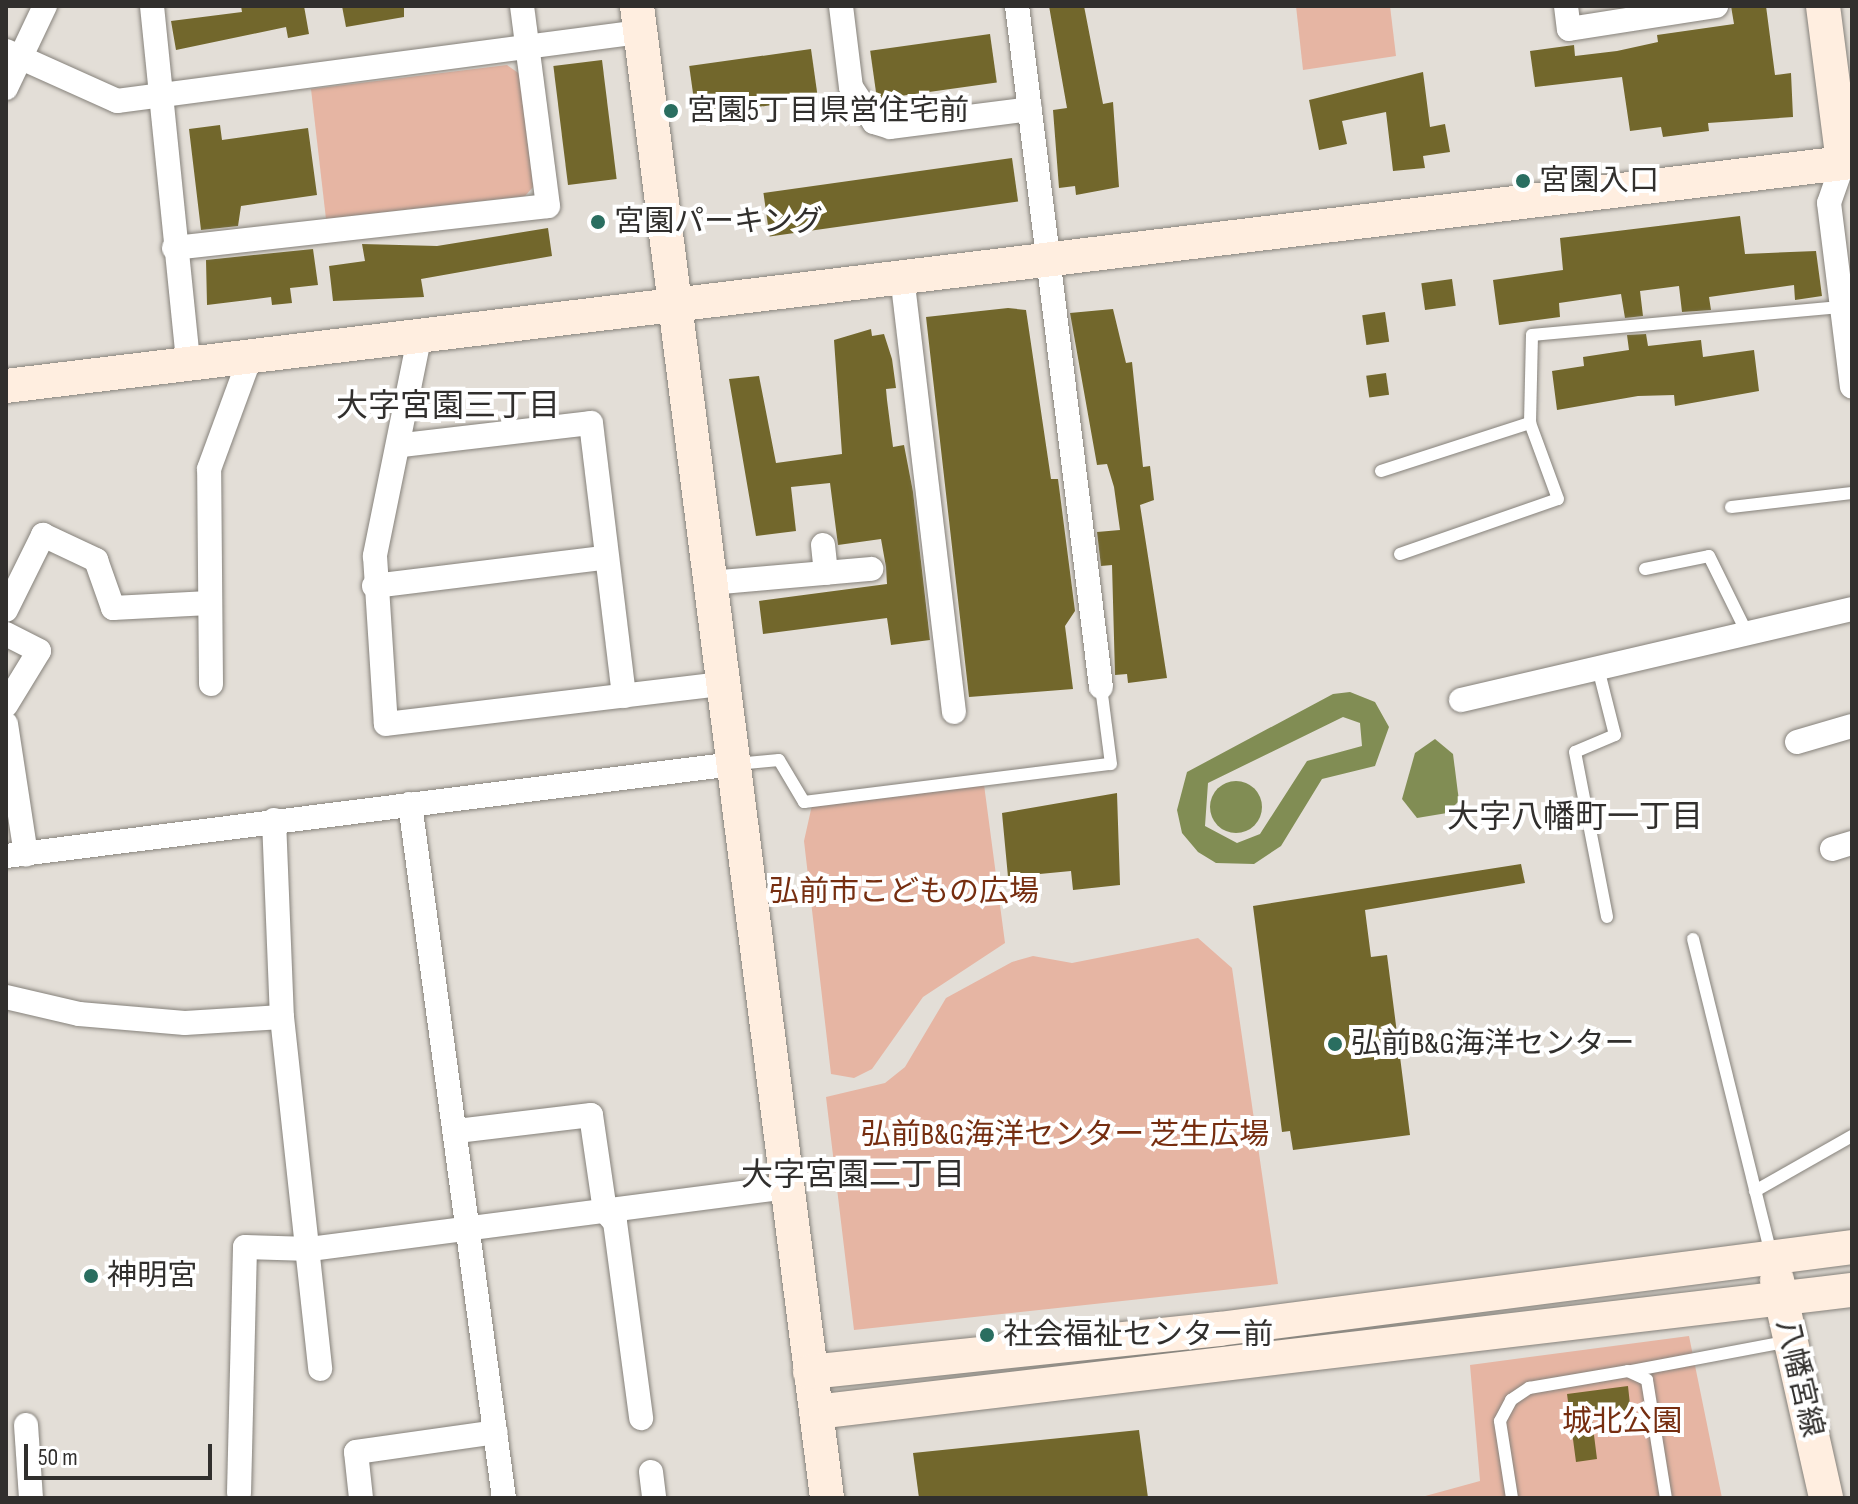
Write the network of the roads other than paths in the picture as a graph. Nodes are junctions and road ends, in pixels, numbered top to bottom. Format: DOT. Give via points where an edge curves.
graph roads {
  1 [pos="45,6"];
  2 [pos="152,6"];
  3 [pos="522,6"];
  4 [pos="841,6"];
  5 [pos="1017,6"];
  6 [pos="1566,6"];
  7 [pos="1716,6"];
  8 [pos="1823,6"];
  9 [pos="639,19"];
  10 [pos="528,49"];
  11 [pos="13,55"];
  12 [pos="6,88"];
  13 [pos="157,96"];
  14 [pos="1030,109"];
  15 [pos="1847,162"];
  16 [pos="174,248"];
  17 [pos="1049,258"];
  18 [pos="902,276"];
  19 [pos="674,304"];
  20 [pos="1840,307"];
  21 [pos="420,334"];
  22 [pos="251,355"];
  23 [pos="188,363"];
  24 [pos="6,386"];
  25 [pos="1852,387"];
  26 [pos="1530,423"];
  27 [pos="403,445"];
  28 [pos="1381,471"];
  29 [pos="1852,493"];
  30 [pos="1731,507"];
  31 [pos="823,545"];
  32 [pos="1400,554"];
  33 [pos="603,558"];
  34 [pos="871,569"];
  35 [pos="1645,569"];
  36 [pos="826,573"];
  37 [pos="710,583"];
  38 [pos="374,586"];
  39 [pos="209,603"];
  40 [pos="1852,609"];
  41 [pos="6,610"];
  42 [pos="1747,633"];
  43 [pos="6,634"];
  44 [pos="1598,668"];
  45 [pos="211,684"];
  46 [pos="723,684"];
  47 [pos="1101,687"];
  48 [pos="624,696"];
  49 [pos="1461,700"];
  50 [pos="6,705"];
  51 [pos="954,712"];
  52 [pos="6,724"];
  53 [pos="1852,726"];
  54 [pos="1797,742"];
  55 [pos="733,764"];
  56 [pos="410,804"];
  57 [pos="274,820"];
  58 [pos="16,855"];
  59 [pos="1607,917"];
  60 [pos="1693,939"];
  61 [pos="6,997"];
  62 [pos="282,1017"];
  63 [pos="457,1131"];
  64 [pos="1852,1136"];
  65 [pos="787,1187"];
  66 [pos="1755,1191"];
  67 [pos="605,1211"];
  68 [pos="470,1228"];
  69 [pos="1852,1247"];
  70 [pos="310,1249"];
  71 [pos="1772,1259"];
  72 [pos="1852,1290"];
  73 [pos="1781,1300"];
  74 [pos="1791,1341"];
  75 [pos="320,1369"];
  76 [pos="1628,1371"];
  77 [pos="810,1372"];
  78 [pos="816,1412"];
  79 [pos="641,1418"];
  80 [pos="26,1425"];
  81 [pos="496,1432"];
  82 [pos="651,1472"];
  83 [pos="239,1493"];
  84 [pos="31,1498"];
  85 [pos="361,1498"];
  86 [pos="504,1498"];
  87 [pos="654,1498"];
  88 [pos="827,1498"];
  89 [pos="1512,1498"];
  90 [pos="1666,1498"];
  91 [pos="1826,1498"];
  1 -- 11 [label="street"];
  2 -- 13 [label="street"];
  3 -- 10 [label="street"];
  4 -- 14 [label="street" via="851,87 874,122 890,127"];
  5 -- 14 [label="street"];
  6 -- 7 [label="street" via="1569,29"];
  8 -- 15 [label="street"];
  9 -- 10 [label="street"];
  9 -- 19 [label="street"];
  10 -- 13 [label="street"];
  10 -- 16 [label="street" via="548,206"];
  11 -- 12 [label="street"];
  11 -- 13 [label="street" via="117,101"];
  13 -- 16 [label="street"];
  14 -- 17 [label="street"];
  15 -- 17 [label="street"];
  15 -- 20 [label="street" via="1829,203"];
  16 -- 23 [label="street"];
  17 -- 18 [label="street"];
  17 -- 47 [label="street"];
  18 -- 19 [label="street"];
  18 -- 51 [label="street"];
  19 -- 21 [label="street"];
  19 -- 37 [label="street"];
  20 -- 25 [label="street"];
  20 -- 26 [label="lane" via="1532,335"];
  21 -- 22 [label="street"];
  21 -- 27 [label="street"];
  22 -- 23 [label="street"];
  22 -- 39 [label="street" via="209,469"];
  23 -- 24 [label="street"];
  26 -- 28 [label="lane"];
  26 -- 32 [label="lane" via="1558,499"];
  27 -- 33 [label="street" via="591,423"];
  27 -- 38 [label="street"];
  29 -- 30 [label="lane"];
  31 -- 36 [label="street"];
  33 -- 38 [label="street"];
  33 -- 48 [label="street"];
  34 -- 36 [label="street"];
  35 -- 42 [label="lane" via="1709,556"];
  36 -- 37 [label="street"];
  37 -- 46 [label="street"];
  38 -- 48 [label="street" via="386,724"];
  39 -- 41 [label="street" via="113,608 96,560 43,535"];
  39 -- 45 [label="street"];
  40 -- 42 [label="street"];
  42 -- 44 [label="street"];
  43 -- 50 [label="street" via="39,651"];
  44 -- 49 [label="street"];
  44 -- 59 [label="lane" via="1615,735 1575,752"];
  46 -- 48 [label="street"];
  46 -- 55 [label="street"];
  47 -- 55 [label="lane" via="1111,764 804,802 779,760"];
  52 -- 58 [label="street"];
  53 -- 54 [label="street"];
  55 -- 56 [label="street"];
  55 -- 65 [label="street"];
  56 -- 57 [label="street"];
  56 -- 63 [label="street"];
  57 -- 58 [label="street"];
  57 -- 62 [label="street"];
  60 -- 66 [label="lane"];
  61 -- 62 [label="street" via="79,1014 185,1023"];
  62 -- 70 [label="street"];
  63 -- 67 [label="street" via="591,1115"];
  63 -- 68 [label="street"];
  64 -- 66 [label="lane"];
  65 -- 67 [label="street"];
  65 -- 77 [label="street"];
  66 -- 71 [label="lane"];
  67 -- 68 [label="street"];
  67 -- 79 [label="street" via="615,1222"];
  68 -- 70 [label="street"];
  68 -- 81 [label="street"];
  69 -- 71 [label="street"];
  70 -- 75 [label="street"];
  70 -- 83 [label="street" via="245,1247"];
  71 -- 73 [label="street, 八幡宮線"];
  71 -- 77 [label="street"];
  72 -- 73 [label="street"];
  73 -- 74 [label="street, 八幡宮線"];
  73 -- 78 [label="street"];
  74 -- 76 [label="lane"];
  74 -- 91 [label="street, 八幡宮線"];
  76 -- 89 [label="lane" via="1529,1388 1511,1400 1500,1421"];
  76 -- 90 [label="lane" via="1647,1380"];
  77 -- 78 [label="street"];
  78 -- 88 [label="street"];
  80 -- 84 [label="street"];
  81 -- 85 [label="street" via="356,1452"];
  81 -- 86 [label="street"];
  82 -- 87 [label="street"];
}
